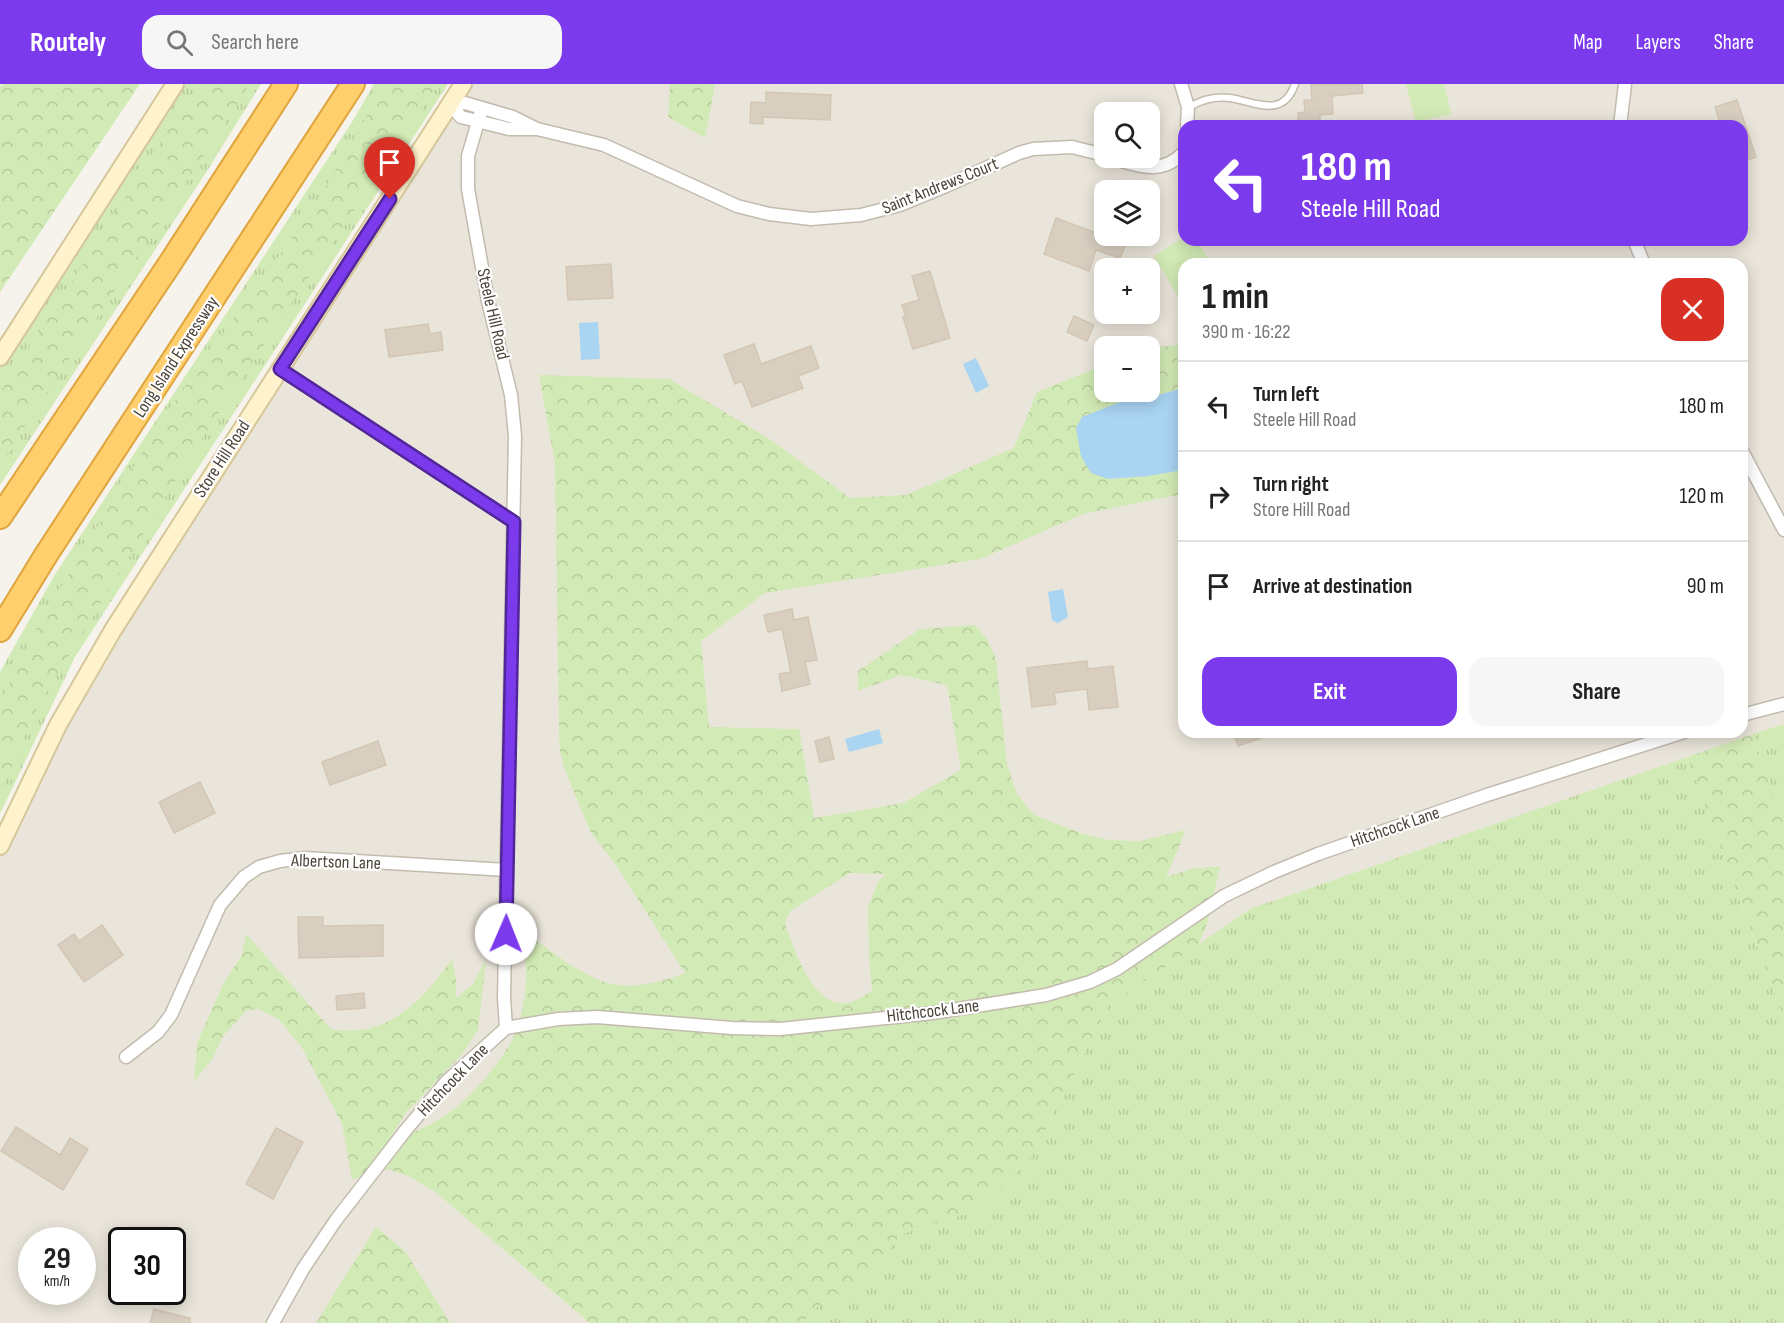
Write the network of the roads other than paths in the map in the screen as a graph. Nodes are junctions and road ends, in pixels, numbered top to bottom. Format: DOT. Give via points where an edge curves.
graph roads {
  1 [pos="175,84"];
  2 [pos="286,84"];
  3 [pos="353,84"];
  4 [pos="462,84"];
  5 [pos="1181,84"];
  6 [pos="1295,84"];
  7 [pos="1625,84"];
  8 [pos="450,104"];
  9 [pos="1188,107"];
  10 [pos="482,108"];
  11 [pos="1187,120"];
  12 [pos="1621,120"];
  13 [pos="477,122"];
  14 [pos="537,129"];
  15 [pos="1094,152"];
  16 [pos="1178,157"];
  17 [pos="1160,166"];
  18 [pos="0,357"];
  19 [pos="280,369"];
  20 [pos="1748,462"];
  21 [pos="0,517"];
  22 [pos="514,522"];
  23 [pos="1784,530"];
  24 [pos="0,630"];
  25 [pos="1784,704"];
  26 [pos="1748,713"];
  27 [pos="1664,738"];
  28 [pos="0,846"];
  29 [pos="507,870"];
  30 [pos="506,1028"];
  31 [pos="126,1057"];
  32 [pos="273,1323"];
  1 -- 18 [label="main road"];
  2 -- 21 [label="highway"];
  3 -- 24 [label="highway, Long Island Expressway"];
  4 -- 8 [label="main road, Store Hill Road"];
  5 -- 9 [label="street"];
  6 -- 9 [label="lane" via="1292,94 1282,103 1267,106 1215,98"];
  7 -- 12 [label="street"];
  8 -- 10 [label="street, Saint Andrews Court"];
  8 -- 13 [label="street, Saint Andrews Court" via="461,117"];
  8 -- 19 [label="main road, Store Hill Road"];
  9 -- 11 [label="street"];
  10 -- 13 [label="street, Steele Hill Road"];
  10 -- 14 [label="street, Saint Andrews Court"];
  13 -- 14 [label="street, Saint Andrews Court" via="508,129"];
  13 -- 22 [label="street, Steele Hill Road" via="468,156 468,189 488,301 511,395 516,436"];
  14 -- 15 [label="street, Saint Andrews Court" via="604,145 737,206 812,219 861,215 900,205 1033,149 1072,147"];
  16 -- 17 [label="street"];
  19 -- 22 [label="street"];
  19 -- 28 [label="main road, Store Hill Road" via="85,678 33,774"];
  20 -- 23 [label="street"];
  22 -- 29 [label="street, Steele Hill Road"];
  25 -- 26 [label="street"];
  27 -- 30 [label="street, Hitchcock Lane" via="1486,795 1274,872 1216,902 1117,969 1046,995 933,1013 780,1029 597,1017"];
  29 -- 30 [label="street, Steele Hill Road"];
  29 -- 31 [label="street, Albertson Lane" via="305,858 259,867 244,877 220,905 171,1015 158,1032"];
  30 -- 32 [label="street, Hitchcock Lane" via="446,1082 405,1131 303,1269"];
}
